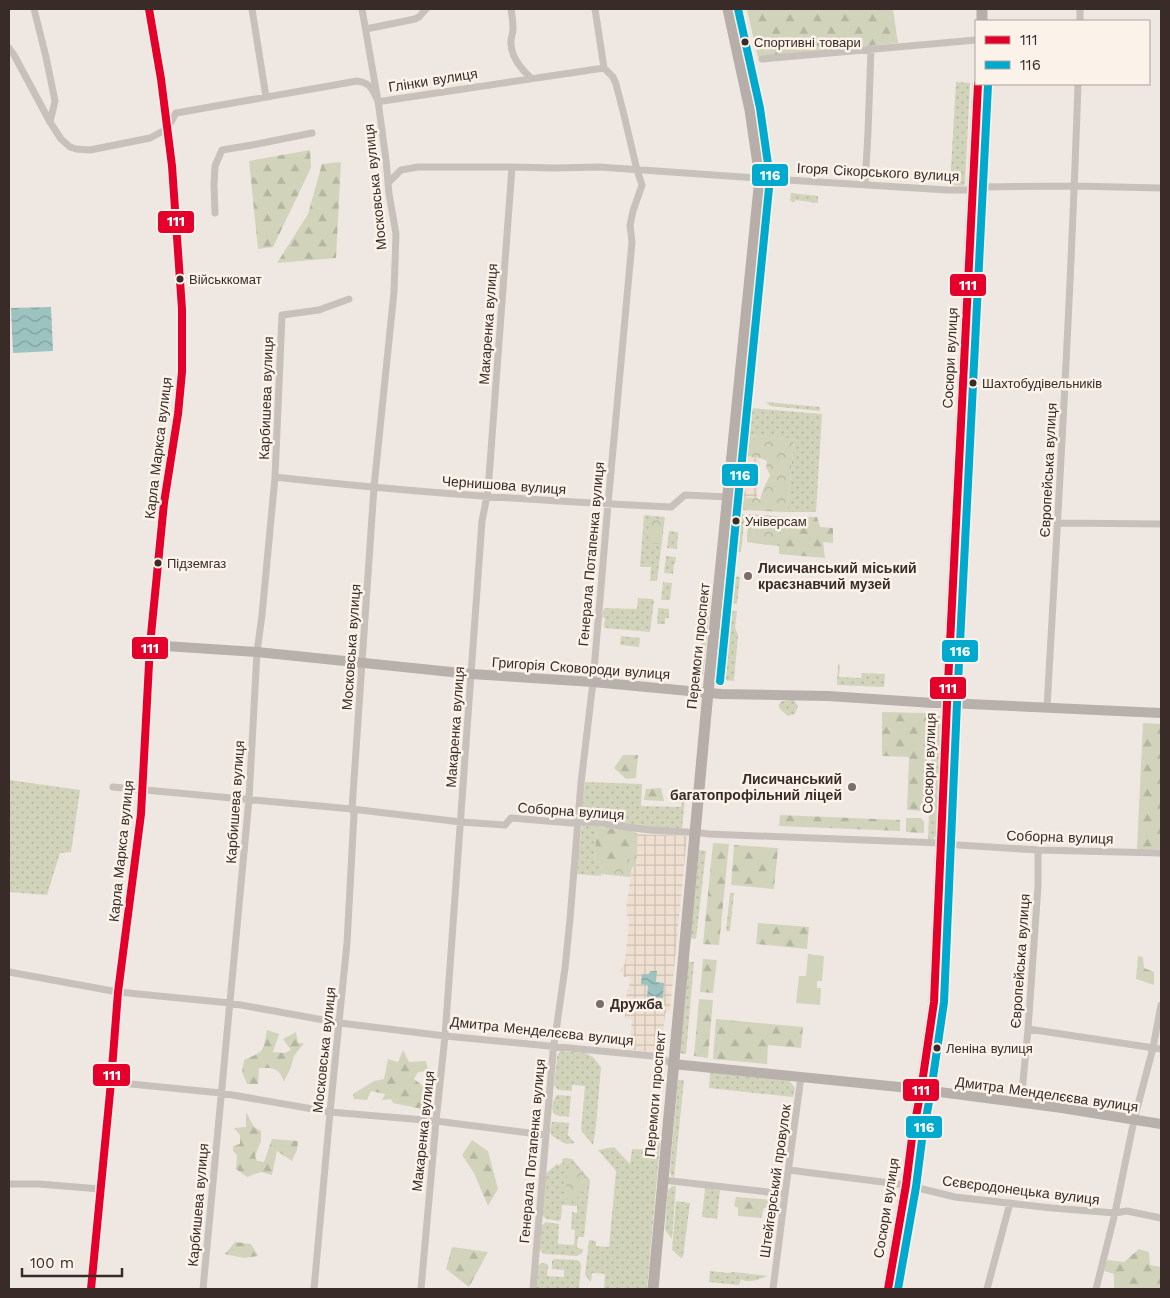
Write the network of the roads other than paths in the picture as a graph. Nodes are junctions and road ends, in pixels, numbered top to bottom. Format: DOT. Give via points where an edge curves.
graph roads {
  1 [pos="34,9"];
  2 [pos="149,9"];
  3 [pos="252,9"];
  4 [pos="362,9"];
  5 [pos="426,9"];
  6 [pos="511,9"];
  7 [pos="595,9"];
  8 [pos="728,9"];
  9 [pos="366,29"];
  10 [pos="975,40"];
  11 [pos="9,48"];
  12 [pos="871,49"];
  13 [pos="762,59"];
  14 [pos="604,68"];
  15 [pos="531,78"];
  16 [pos="978,85"];
  17 [pos="1078,85"];
  18 [pos="266,97"];
  19 [pos="378,101"];
  20 [pos="50,122"];
  21 [pos="167,129"];
  22 [pos="312,133"];
  23 [pos="512,167"];
  24 [pos="637,170"];
  25 [pos="760,178"];
  26 [pos="389,182"];
  27 [pos="865,185"];
  28 [pos="1074,186"];
  29 [pos="1161,188"];
  30 [pos="972,190"];
  31 [pos="215,213"];
  32 [pos="349,299"];
  33 [pos="275,477"];
  34 [pos="374,488"];
  35 [pos="487,497"];
  36 [pos="728,497"];
  37 [pos="608,504"];
  38 [pos="1058,523"];
  39 [pos="1161,524"];
  40 [pos="150,644"];
  41 [pos="257,652"];
  42 [pos="362,663"];
  43 [pos="471,674"];
  44 [pos="593,682"];
  45 [pos="708,692"];
  46 [pos="946,703"];
  47 [pos="1047,707"];
  48 [pos="1161,713"];
  49 [pos="112,787"];
  50 [pos="143,790"];
  51 [pos="249,799"];
  52 [pos="352,809"];
  53 [pos="461,822"];
  54 [pos="578,822"];
  55 [pos="695,832"];
  56 [pos="941,844"];
  57 [pos="958,845"];
  58 [pos="1038,850"];
  59 [pos="1161,853"];
  60 [pos="9,972"];
  61 [pos="118,992"];
  62 [pos="230,1003"];
  63 [pos="1161,1005"];
  64 [pos="340,1023"];
  65 [pos="1028,1029"];
  66 [pos="445,1036"];
  67 [pos="554,1045"];
  68 [pos="1153,1048"];
  69 [pos="1161,1049"];
  70 [pos="673,1064"];
  71 [pos="801,1077"];
  72 [pos="111,1082"];
  73 [pos="921,1090"];
  74 [pos="221,1093"];
  75 [pos="1021,1103"];
  76 [pos="330,1112"];
  77 [pos="1134,1120"];
  78 [pos="436,1121"];
  79 [pos="1161,1124"];
  80 [pos="545,1135"];
  81 [pos="789,1170"];
  82 [pos="663,1180"];
  83 [pos="9,1184"];
  84 [pos="906,1185"];
  85 [pos="100,1189"];
  86 [pos="785,1194"];
  87 [pos="1010,1203"];
  88 [pos="1115,1213"];
  89 [pos="1161,1218"];
  90 [pos="91,1289"];
  91 [pos="203,1289"];
  92 [pos="314,1289"];
  93 [pos="422,1289"];
  94 [pos="533,1289"];
  95 [pos="653,1289"];
  96 [pos="773,1289"];
  97 [pos="888,1289"];
  98 [pos="987,1289"];
  99 [pos="1096,1289"];
  1 -- 20 [label="street" via="55,101"];
  2 -- 21 [label="street, Карла Маркса вулиця"];
  3 -- 18 [label="street"];
  4 -- 9 [label="street, Московська вулиця"];
  5 -- 9 [label="street" via="415,19"];
  6 -- 15 [label="street" via="511,48 521,68"];
  7 -- 14 [label="street, Генерала Потапенка вулиця"];
  8 -- 25 [label="main road, Перемоги проспект" via="750,110"];
  9 -- 19 [label="street, Московська вулиця"];
  10 -- 12 [label="street"];
  11 -- 20 [label="street"];
  12 -- 13 [label="street"];
  12 -- 27 [label="street"];
  14 -- 15 [label="street, Глінки вулиця"];
  14 -- 24 [label="street, Генерала Потапенка вулиця" via="616,84"];
  15 -- 19 [label="street, Глінки вулиця"];
  16 -- 30 [label="main road, Сосюри вулиця"];
  17 -- 28 [label="street, Європейська вулиця"];
  18 -- 19 [label="street, Глінки вулиця" via="357,81 371,86"];
  18 -- 21 [label="street, Глінки вулиця" via="176,113"];
  19 -- 26 [label="street, Московська вулиця"];
  20 -- 21 [label="street" via="70,147 90,150 150,138"];
  21 -- 40 [label="street, Карла Маркса вулиця" via="182,309 182,372 164,502"];
  22 -- 31 [label="street" via="222,150 215,166"];
  23 -- 24 [label="street, Ігоря Сікорського вулиця"];
  23 -- 26 [label="street, Ігоря Сікорського вулиця" via="418,168 402,170"];
  23 -- 35 [label="street, Макаренка вулиця"];
  24 -- 25 [label="street, Ігоря Сікорського вулиця"];
  24 -- 37 [label="street, Генерала Потапенка вулиця" via="642,185 630,225 632,248"];
  25 -- 27 [label="street, Ігоря Сікорського вулиця"];
  25 -- 36 [label="main road, Перемоги проспект"];
  26 -- 34 [label="street, Московська вулиця" via="396,234 394,292"];
  27 -- 30 [label="street, Ігоря Сікорського вулиця"];
  28 -- 29 [label="street, Ігоря Сікорського вулиця"];
  28 -- 30 [label="street, Ігоря Сікорського вулиця" via="979,187"];
  28 -- 38 [label="street, Європейська вулиця"];
  30 -- 46 [label="main road, Сосюри вулиця"];
  32 -- 33 [label="street, Карбишева вулиця" via="319,310 282,315"];
  33 -- 34 [label="street, Чернишова вулиця"];
  33 -- 41 [label="street, Карбишева вулиця"];
  34 -- 35 [label="street, Чернишова вулиця"];
  34 -- 42 [label="street, Московська вулиця"];
  35 -- 37 [label="street, Чернишова вулиця"];
  35 -- 43 [label="street, Макаренка вулиця" via="482,521"];
  36 -- 37 [label="street, Чернишова вулиця" via="685,495 671,507"];
  36 -- 45 [label="main road, Перемоги проспект"];
  37 -- 44 [label="street, Генерала Потапенка вулиця"];
  38 -- 39 [label="street"];
  38 -- 47 [label="street, Європейська вулиця"];
  40 -- 41 [label="street, Григорія Сковороди вулиця"];
  40 -- 50 [label="street, Карла Маркса вулиця"];
  41 -- 42 [label="street, Григорія Сковороди вулиця"];
  41 -- 51 [label="street, Карбишева вулиця"];
  42 -- 43 [label="street, Григорія Сковороди вулиця"];
  42 -- 52 [label="street, Московська вулиця"];
  43 -- 44 [label="street, Григорія Сковороди вулиця"];
  43 -- 53 [label="street, Макаренка вулиця"];
  44 -- 45 [label="street, Григорія Сковороди вулиця"];
  44 -- 54 [label="street, Генерала Потапенка вулиця"];
  45 -- 46 [label="street, Григорія Сковороди вулиця"];
  45 -- 55 [label="main road, Перемоги проспект"];
  46 -- 47 [label="street, Григорія Сковороди вулиця"];
  46 -- 56 [label="main road, Сосюри вулиця"];
  47 -- 48 [label="street, Григорія Сковороди вулиця"];
  49 -- 50 [label="street, Соборна вулиця"];
  50 -- 51 [label="street, Соборна вулиця"];
  50 -- 61 [label="street, Карла Маркса вулиця"];
  51 -- 52 [label="street, Соборна вулиця"];
  51 -- 62 [label="street, Карбишева вулиця"];
  52 -- 53 [label="street, Соборна вулиця"];
  52 -- 64 [label="street, Московська вулиця" via="348,933"];
  53 -- 54 [label="street, Соборна вулиця" via="505,825 511,818"];
  53 -- 66 [label="street, Макаренка вулиця"];
  54 -- 55 [label="street, Соборна вулиця"];
  54 -- 67 [label="street, Генерала Потапенка вулиця" via="565,968"];
  55 -- 56 [label="street, Соборна вулиця"];
  55 -- 70 [label="main road, Перемоги проспект"];
  56 -- 73 [label="main road, Сосюри вулиця" via="934,1002"];
  57 -- 58 [label="street, Соборна вулиця"];
  58 -- 59 [label="street, Соборна вулиця"];
  58 -- 65 [label="street, Європейська вулиця"];
  60 -- 61 [label="street, Дмитра Менделєєва вулиця"];
  61 -- 62 [label="street, Дмитра Менделєєва вулиця"];
  61 -- 72 [label="street, Карла Маркса вулиця"];
  62 -- 64 [label="street, Дмитра Менделєєва вулиця"];
  62 -- 74 [label="street, Карбишева вулиця"];
  63 -- 68 [label="street"];
  64 -- 66 [label="street, Дмитра Менделєєва вулиця"];
  64 -- 76 [label="street, Московська вулиця"];
  65 -- 68 [label="street"];
  65 -- 75 [label="street, Європейська вулиця"];
  66 -- 67 [label="street, Дмитра Менделєєва вулиця"];
  66 -- 78 [label="street, Макаренка вулиця"];
  67 -- 70 [label="street, Дмитра Менделєєва вулиця" via="657,1056"];
  67 -- 80 [label="street, Генерала Потапенка вулиця"];
  68 -- 69 [label="street"];
  68 -- 77 [label="street"];
  70 -- 71 [label="street, Дмитра Менделєєва вулиця"];
  70 -- 82 [label="main road, Перемоги проспект"];
  71 -- 73 [label="street, Дмитра Менделєєва вулиця"];
  71 -- 81 [label="street, Штейгерський провулок"];
  72 -- 74 [label="street"];
  72 -- 85 [label="street, Карла Маркса вулиця"];
  73 -- 75 [label="street, Дмитра Менделєєва вулиця"];
  73 -- 84 [label="main road, Сосюри вулиця"];
  74 -- 76 [label="street"];
  74 -- 91 [label="street, Карбишева вулиця"];
  75 -- 77 [label="street, Дмитра Менделєєва вулиця"];
  76 -- 78 [label="street"];
  76 -- 92 [label="street, Московська вулиця"];
  77 -- 79 [label="street, Дмитра Менделєєва вулиця"];
  77 -- 88 [label="street"];
  78 -- 80 [label="street"];
  78 -- 93 [label="street, Макаренка вулиця"];
  80 -- 94 [label="street, Генерала Потапенка вулиця"];
  81 -- 84 [label="street, Сєвєродонецька вулиця"];
  81 -- 86 [label="street, Штейгерський провулок"];
  82 -- 86 [label="street"];
  82 -- 95 [label="main road, Перемоги проспект"];
  83 -- 85 [label="street"];
  84 -- 87 [label="street, Сєвєродонецька вулиця" via="955,1197"];
  84 -- 97 [label="main road, Сосюри вулиця"];
  85 -- 90 [label="street, Карла Маркса вулиця"];
  86 -- 96 [label="street, Штейгерський провулок"];
  87 -- 88 [label="street, Сєвєродонецька вулиця"];
  87 -- 98 [label="street"];
  88 -- 89 [label="street, Сєвєродонецька вулиця" via="1127,1211"];
  88 -- 99 [label="street"];
}
